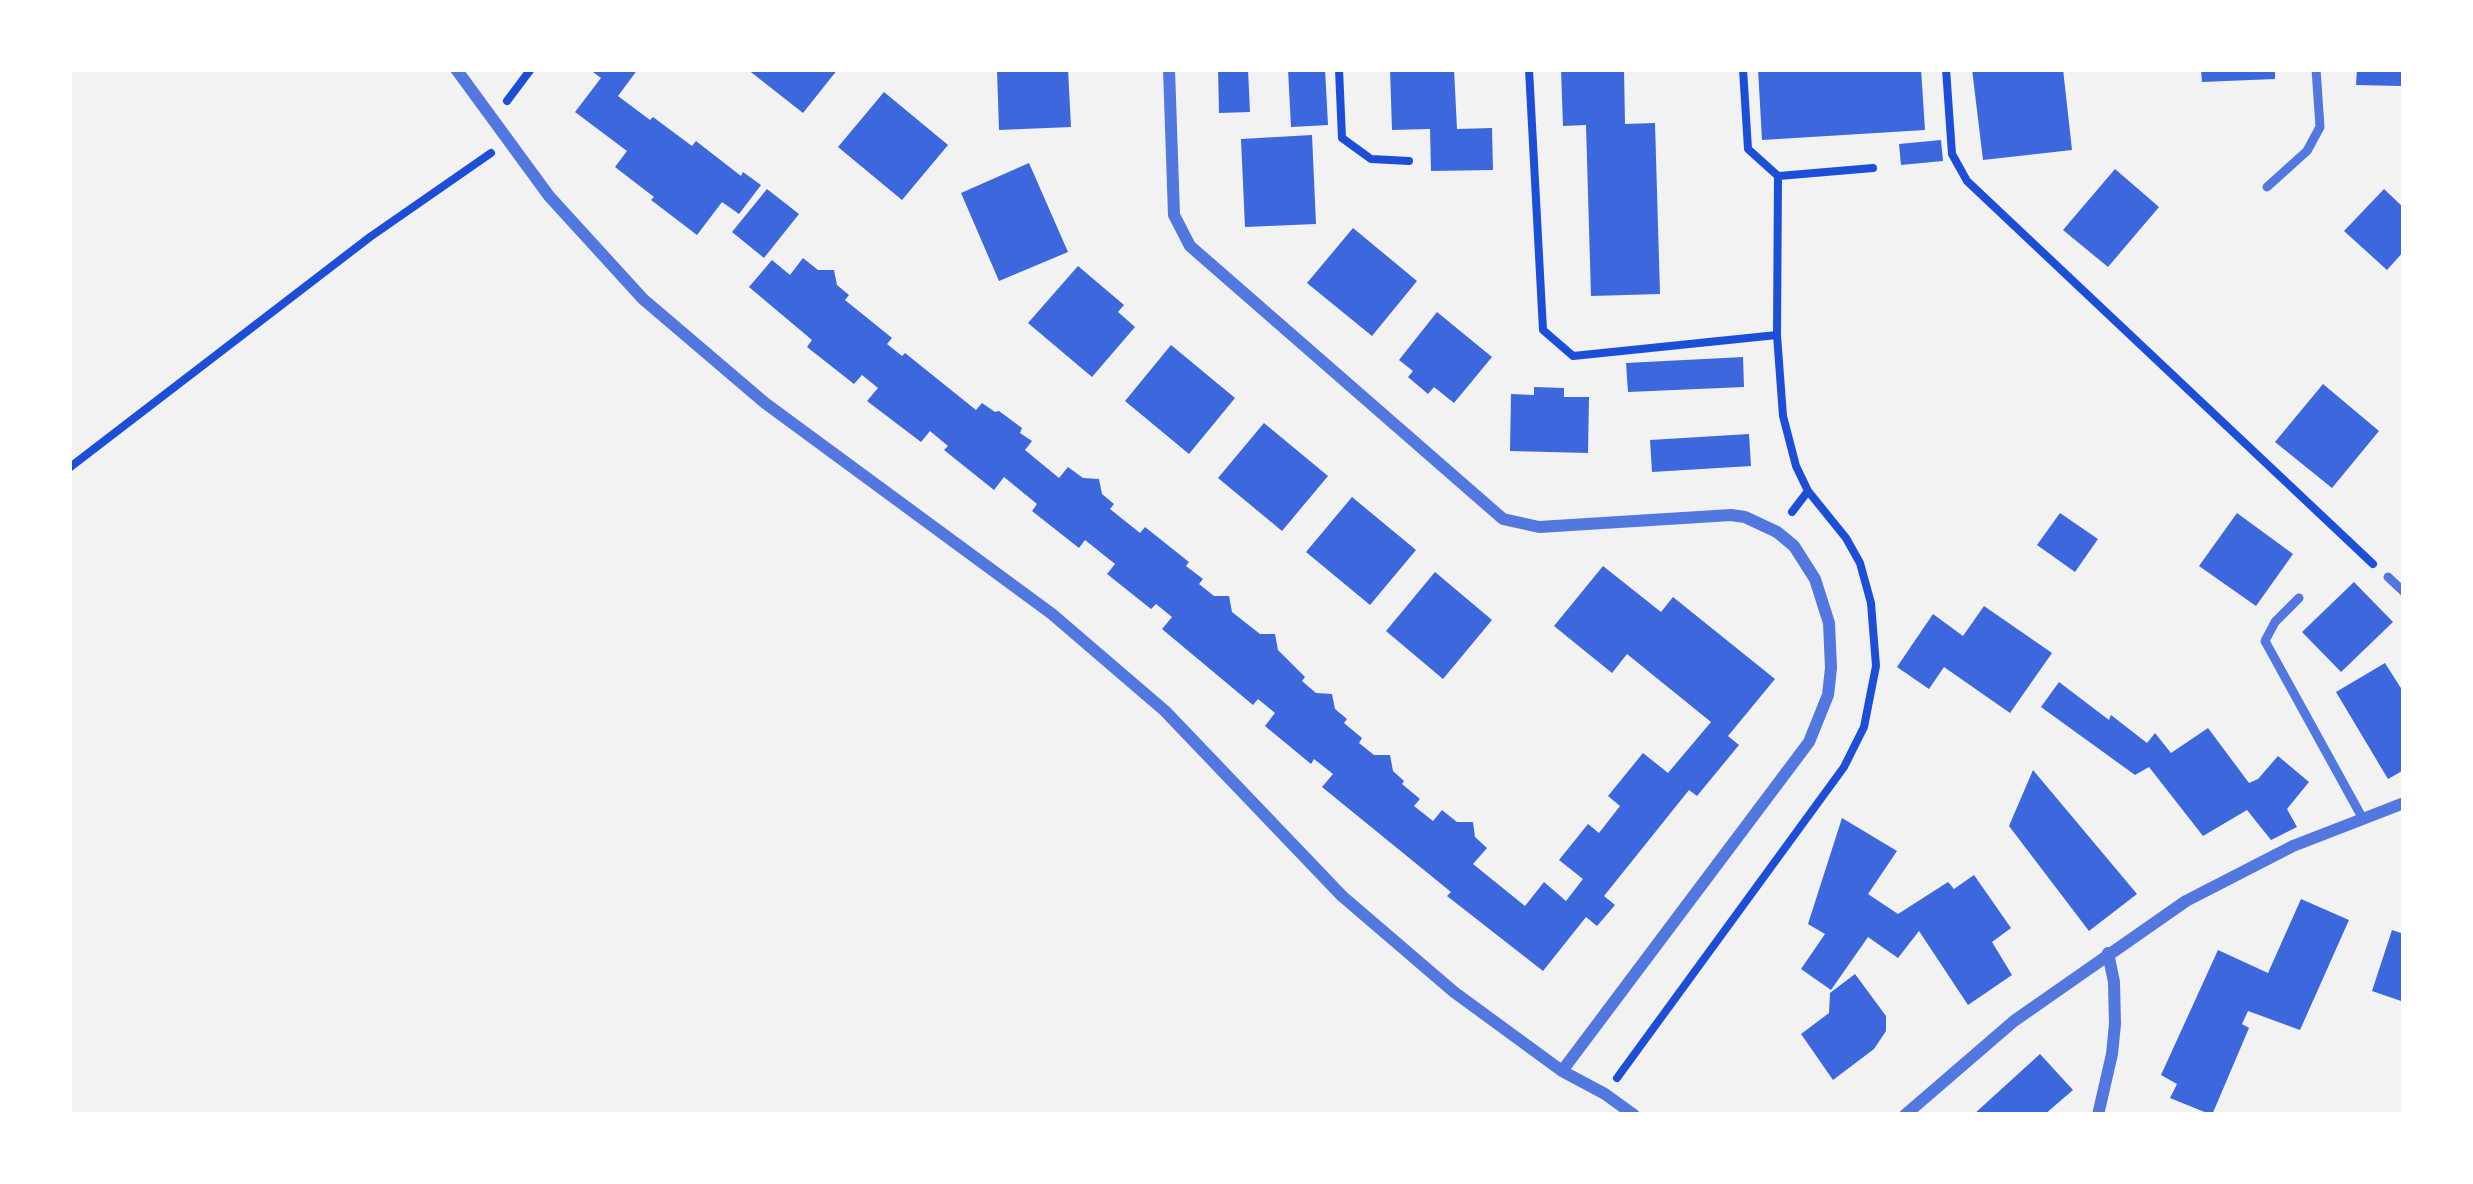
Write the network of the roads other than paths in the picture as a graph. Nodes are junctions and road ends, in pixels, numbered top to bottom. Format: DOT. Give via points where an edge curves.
graph roads {
  1 [pos="456,69"];
  2 [pos="1169,69"];
  3 [pos="2316,69"];
  4 [pos="2267,187"];
  5 [pos="2388,577"];
  6 [pos="2404,592"];
  7 [pos="2299,598"];
  8 [pos="2404,803"];
  9 [pos="2363,819"];
  10 [pos="2108,953"];
  11 [pos="1562,1071"];
  12 [pos="1634,1115"];
  13 [pos="1905,1115"];
  14 [pos="2098,1115"];
  1 -- 11 [label="street" via="549,196 643,299 765,403 1052,614 1165,711 1342,896"];
  2 -- 11 [label="street" via="1174,215 1190,246 1503,519 1539,527 1731,515 1760,523 1794,547 1824,602 1831,668 1809,742"];
  3 -- 4 [label="lane" via="2320,127 2307,151"];
  5 -- 6 [label="lane"];
  7 -- 9 [label="lane" via="2265,641"];
  8 -- 9 [label="street"];
  9 -- 10 [label="street" via="2186,901"];
  10 -- 13 [label="street"];
  10 -- 14 [label="street" via="2115,1024"];
  11 -- 12 [label="street"];
}
